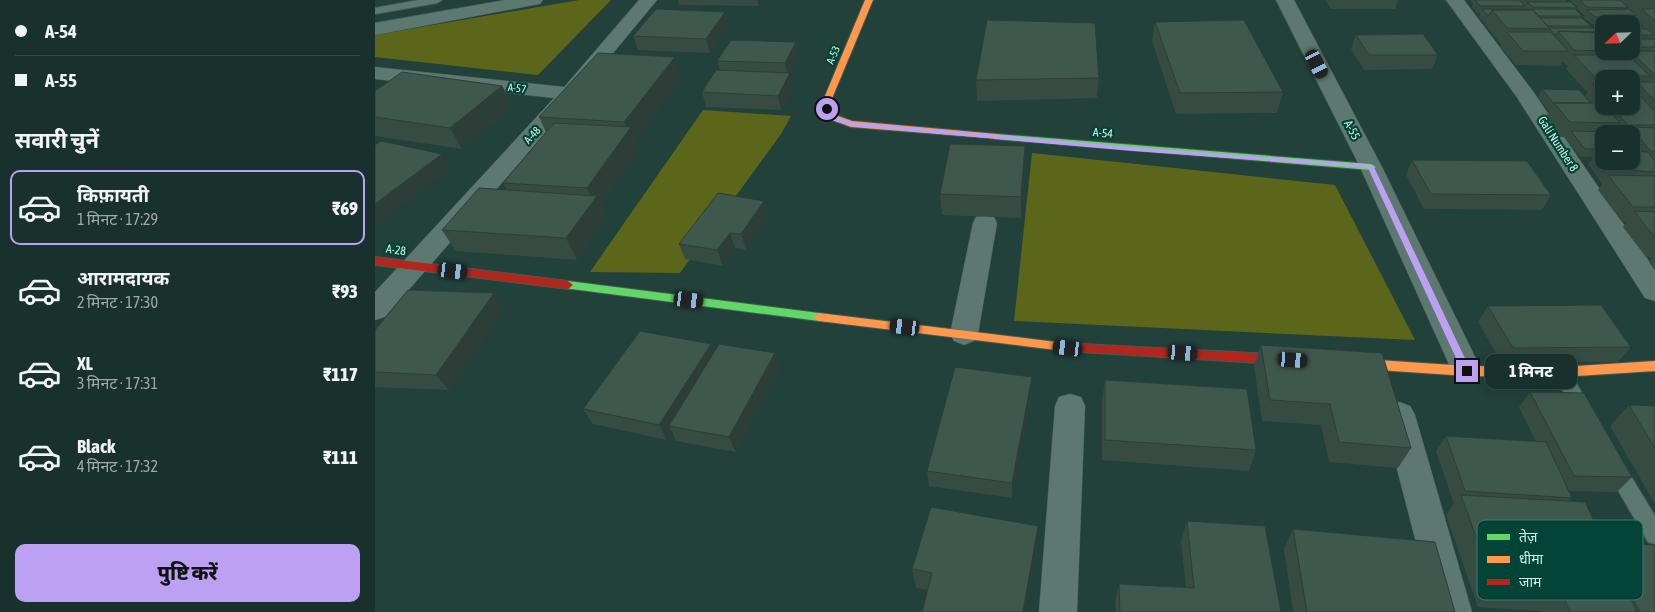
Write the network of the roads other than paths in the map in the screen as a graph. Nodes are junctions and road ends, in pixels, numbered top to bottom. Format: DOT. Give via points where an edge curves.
graph roads {
  1 [pos="437,0"];
  2 [pos="534,0"];
  3 [pos="648,0"];
  4 [pos="869,0"];
  5 [pos="1285,0"];
  6 [pos="1455,0"];
  7 [pos="375,11"];
  8 [pos="375,29"];
  9 [pos="375,73"];
  10 [pos="569,94"];
  11 [pos="1525,94"];
  12 [pos="1553,94"];
  13 [pos="835,118"];
  14 [pos="1371,166"];
  15 [pos="985,223"];
  16 [pos="375,261"];
  17 [pos="413,266"];
  18 [pos="1655,291"];
  19 [pos="375,310"];
  20 [pos="964,334"];
  21 [pos="1309,361"];
  22 [pos="1337,363"];
  23 [pos="1385,366"];
  24 [pos="1655,366"];
  25 [pos="1467,371"];
  26 [pos="1561,372"];
  27 [pos="1069,406"];
  28 [pos="1592,426"];
  29 [pos="1605,449"];
  30 [pos="1655,535"];
  31 [pos="1059,612"];
  32 [pos="1453,612"];
  1 -- 7 [label="lane"];
  2 -- 8 [label="street"];
  3 -- 10 [label="street, A-48"];
  4 -- 13 [label="street, A-53" via="829,96 827,109"];
  5 -- 14 [label="street, A-55"];
  6 -- 11 [label="street, Gali Number 8"];
  9 -- 10 [label="street, A-57"];
  10 -- 17 [label="street, A-48"];
  11 -- 12 [label="street"];
  11 -- 18 [label="street, Gali Number 8"];
  13 -- 14 [label="street, A-54" via="871,126"];
  14 -- 25 [label="street, A-55"];
  15 -- 20 [label="street"];
  16 -- 17 [label="street, A-28"];
  17 -- 19 [label="street, A-48"];
  17 -- 20 [label="street, A-28"];
  20 -- 21 [label="street, A-28" via="1068,348"];
  22 -- 23 [label="street"];
  23 -- 25 [label="street"];
  23 -- 32 [label="street"];
  24 -- 26 [label="street"];
  25 -- 26 [label="street"];
  26 -- 28 [label="lane"];
  27 -- 31 [label="street"];
  29 -- 30 [label="lane"];
}
